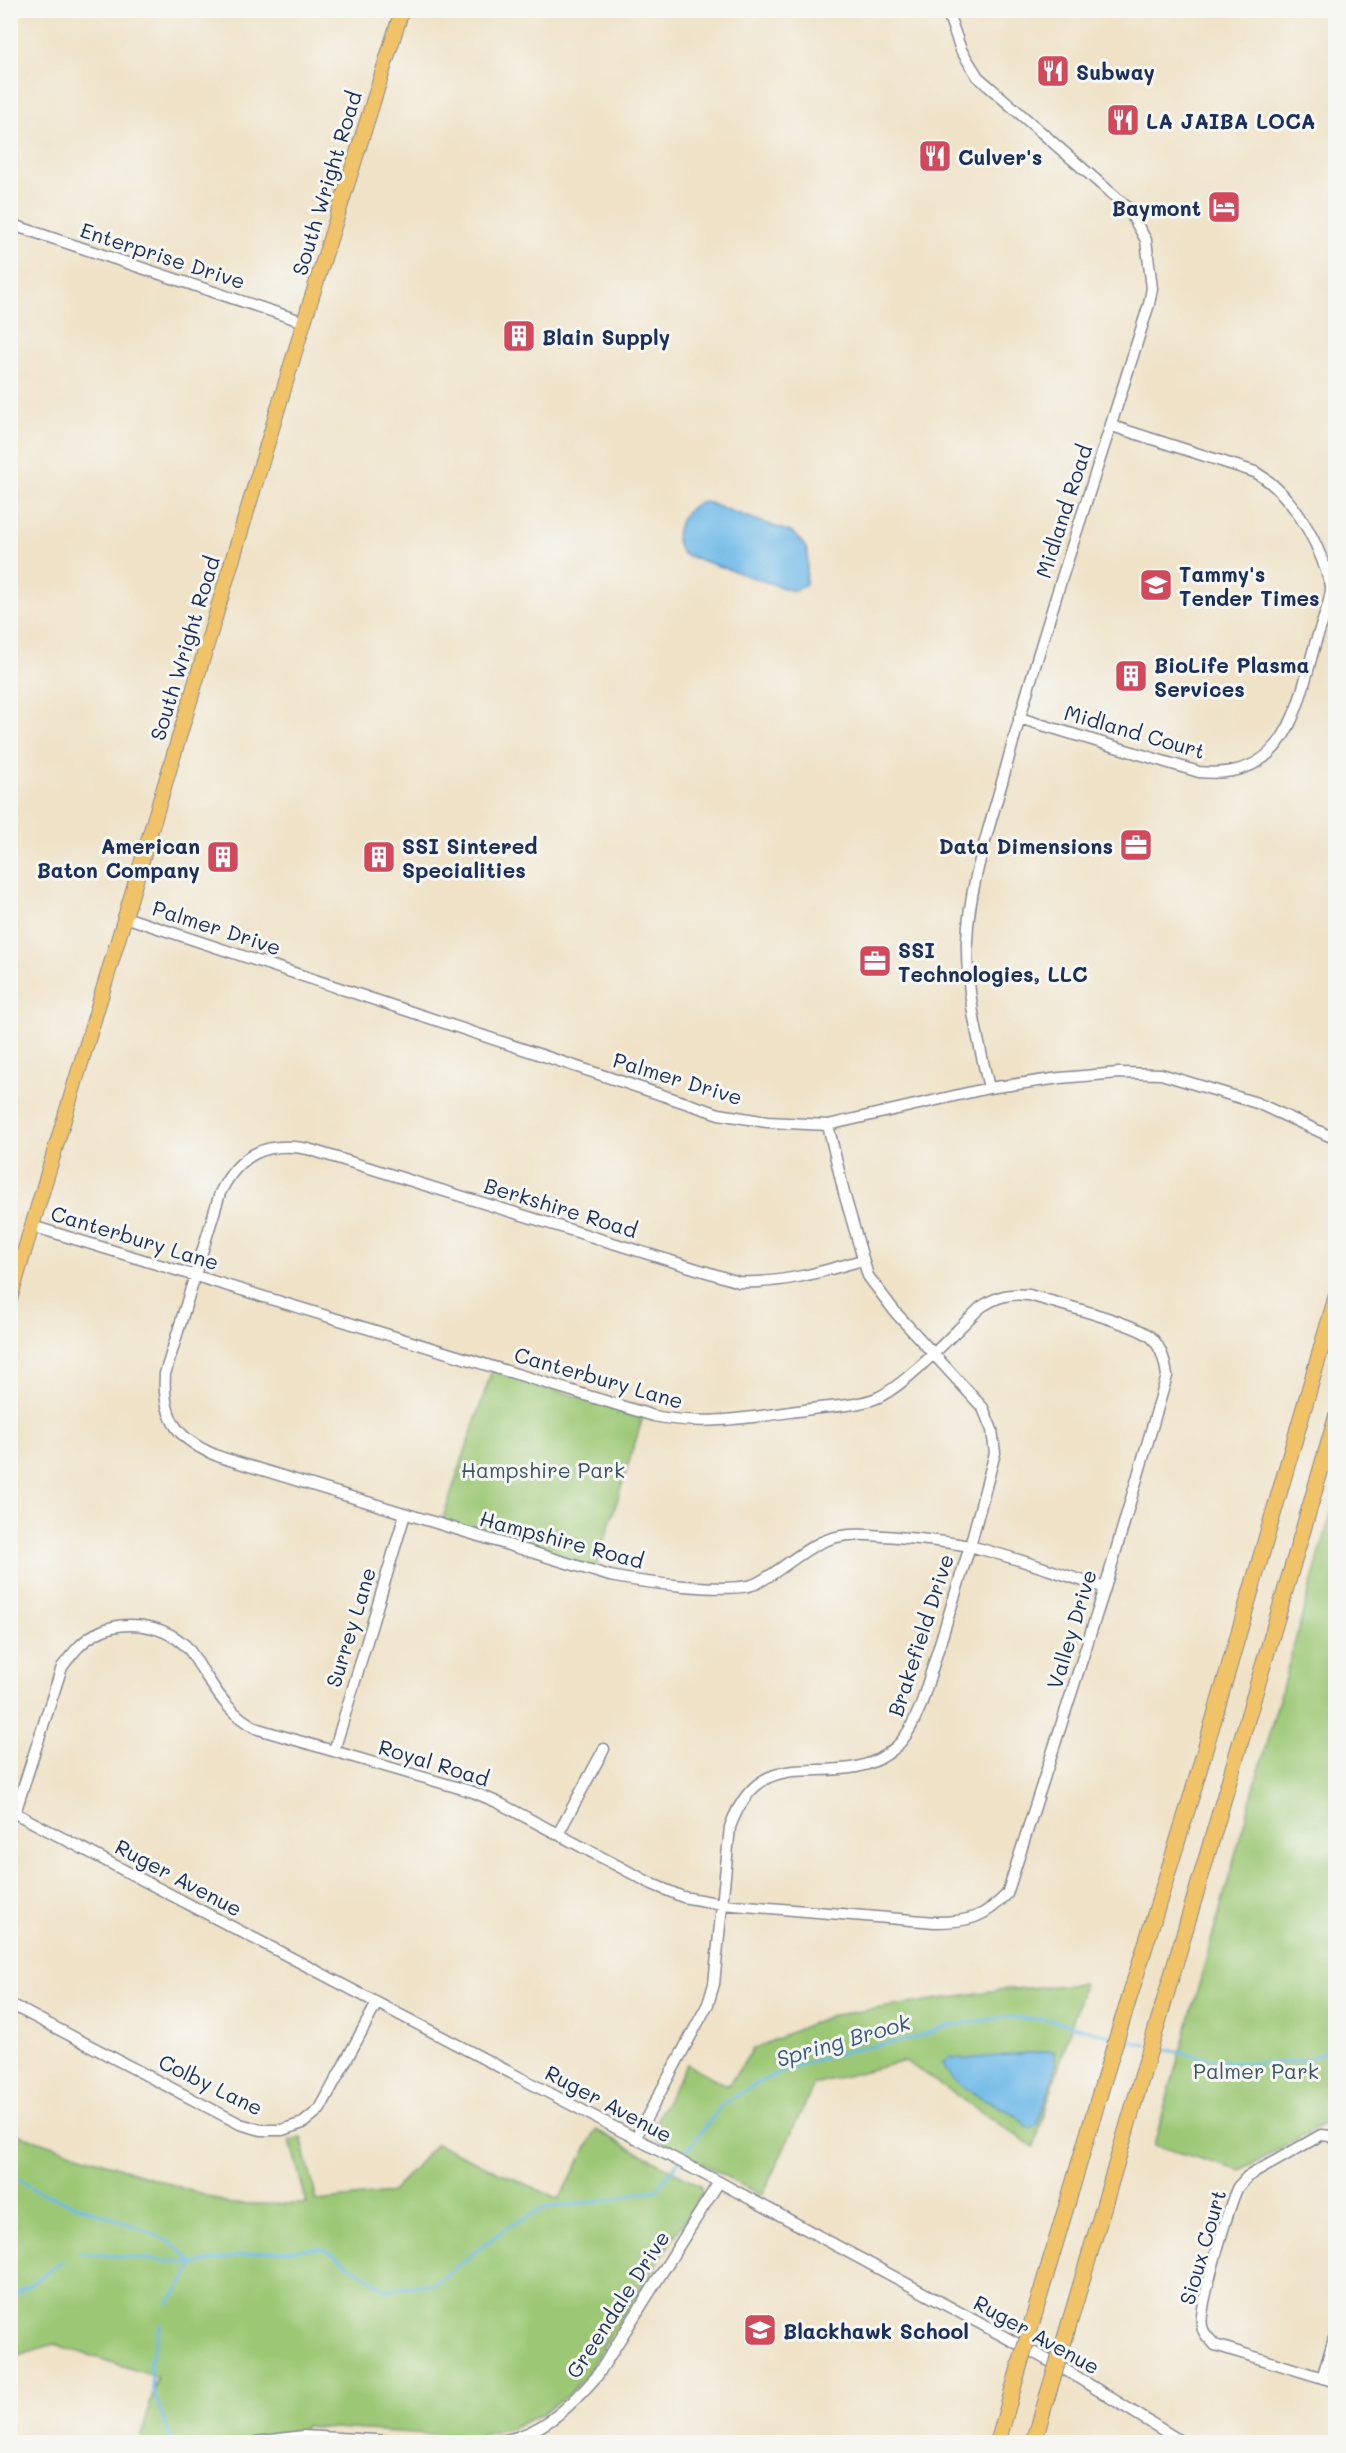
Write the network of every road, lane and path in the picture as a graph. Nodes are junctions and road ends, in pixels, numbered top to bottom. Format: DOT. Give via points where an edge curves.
graph roads {
  1 [pos="402,10"];
  2 [pos="950,13"];
  3 [pos="10,224"];
  4 [pos="304,322"];
  5 [pos="1112,426"];
  6 [pos="1020,718"];
  7 [pos="125,917"];
  8 [pos="989,1088"];
  9 [pos="828,1125"];
  10 [pos="1335,1139"];
  11 [pos="32,1226"];
  12 [pos="862,1260"];
  13 [pos="195,1276"];
  14 [pos="1335,1297"];
  15 [pos="10,1299"];
  16 [pos="1160,1348"];
  17 [pos="932,1353"];
  18 [pos="1335,1418"];
  19 [pos="405,1514"];
  20 [pos="970,1546"];
  21 [pos="1105,1588"];
  22 [pos="604,1749"];
  23 [pos="334,1751"];
  24 [pos="13,1812"];
  25 [pos="558,1834"];
  26 [pos="722,1904"];
  27 [pos="987,1912"];
  28 [pos="377,2003"];
  29 [pos="10,2004"];
  30 [pos="635,2139"];
  31 [pos="1335,2141"];
  32 [pos="718,2182"];
  33 [pos="1335,2332"];
  34 [pos="1322,2378"];
  35 [pos="1335,2382"];
  36 [pos="256,2442"];
  37 [pos="408,2442"];
  38 [pos="496,2442"];
  39 [pos="998,2442"];
  40 [pos="1034,2442"];
  41 [pos="1182,2442"];
  1 -- 4 [label="main road, South Wright Road"];
  2 -- 5 [label="street, Midland Road" via="961,50 978,77 1127,207 1146,240 1151,296"];
  3 -- 4 [label="street, Enterprise Drive"];
  4 -- 7 [label="main road, South Wright Road"];
  5 -- 6 [label="street, Midland Road"];
  5 -- 6 [label="street, Midland Court" via="1255,472 1272,484 1319,549 1331,587 1295,717 1277,747 1250,765 1215,774"];
  6 -- 8 [label="street, Midland Road" via="974,885 967,941 970,1002"];
  7 -- 9 [label="street, Palmer Drive" via="718,1114 767,1122"];
  7 -- 11 [label="main road, South Wright Road"];
  8 -- 9 [label="street, Palmer Drive"];
  8 -- 10 [label="street, Palmer Drive" via="1119,1073 1161,1074 1257,1103"];
  9 -- 12 [label="street, Brakefield Drive"];
  11 -- 13 [label="street, Canterbury Lane"];
  11 -- 15 [label="main road, South Wright Road"];
  12 -- 13 [label="street, Berkshire Road" via="780,1280 739,1282 291,1146 251,1154 230,1174 220,1193"];
  12 -- 17 [label="street, Brakefield Drive" via="868,1276"];
  13 -- 17 [label="street, Canterbury Lane" via="677,1421 701,1422 858,1403 897,1386"];
  13 -- 19 [label="street, Hampshire Road" via="165,1374 167,1409 173,1425 185,1439 223,1458"];
  14 -- 39 [label="highway, bridge" via="1193,1791"];
  16 -- 17 [label="street, Canterbury Lane" via="1143,1330 1012,1293 981,1307"];
  16 -- 21 [label="street, Valley Drive" via="1167,1376"];
  17 -- 20 [label="street, Brakefield Drive" via="983,1408 992,1430 995,1453"];
  18 -- 40 [label="highway, bridge"];
  19 -- 20 [label="street, Hampshire Road" via="610,1576 711,1587 754,1584 822,1541 842,1536"];
  19 -- 23 [label="street, Surrey Lane"];
  20 -- 21 [label="street, Hampshire Road"];
  20 -- 26 [label="street, Brakefield Drive" via="911,1729 895,1748 875,1761 852,1768 783,1771 748,1792 730,1827"];
  21 -- 27 [label="street, Valley Drive" via="1007,1894"];
  22 -- 25 [label="street"];
  23 -- 24 [label="street, Royal Road" via="241,1721 227,1707 187,1647 167,1632 143,1625 119,1625 95,1633 76,1648 62,1667"];
  23 -- 25 [label="street, Royal Road" via="472,1792"];
  24 -- 28 [label="street, Ruger Avenue"];
  25 -- 26 [label="street, Royal Road" via="666,1891"];
  26 -- 27 [label="street, Royal Road" via="935,1922 958,1922"];
  26 -- 30 [label="street, Brakefield Drive" via="717,1965 708,2004"];
  28 -- 29 [label="street, Colby Lane" via="320,2109 303,2122 282,2130 240,2124"];
  28 -- 30 [label="street, Ruger Avenue"];
  30 -- 32 [label="street, Ruger Avenue"];
  31 -- 34 [label="street, Sioux Court" via="1321,2135 1247,2177 1238,2187 1201,2324 1215,2345"];
  32 -- 38 [label="street, Greendale Drive" via="597,2376 556,2418 532,2432"];
  32 -- 41 [label="street, Ruger Avenue" via="1064,2369"];
  33 -- 34 [label="street"];
  34 -- 35 [label="street"];
  36 -- 37 [label="street" via="303,2436"];
}
